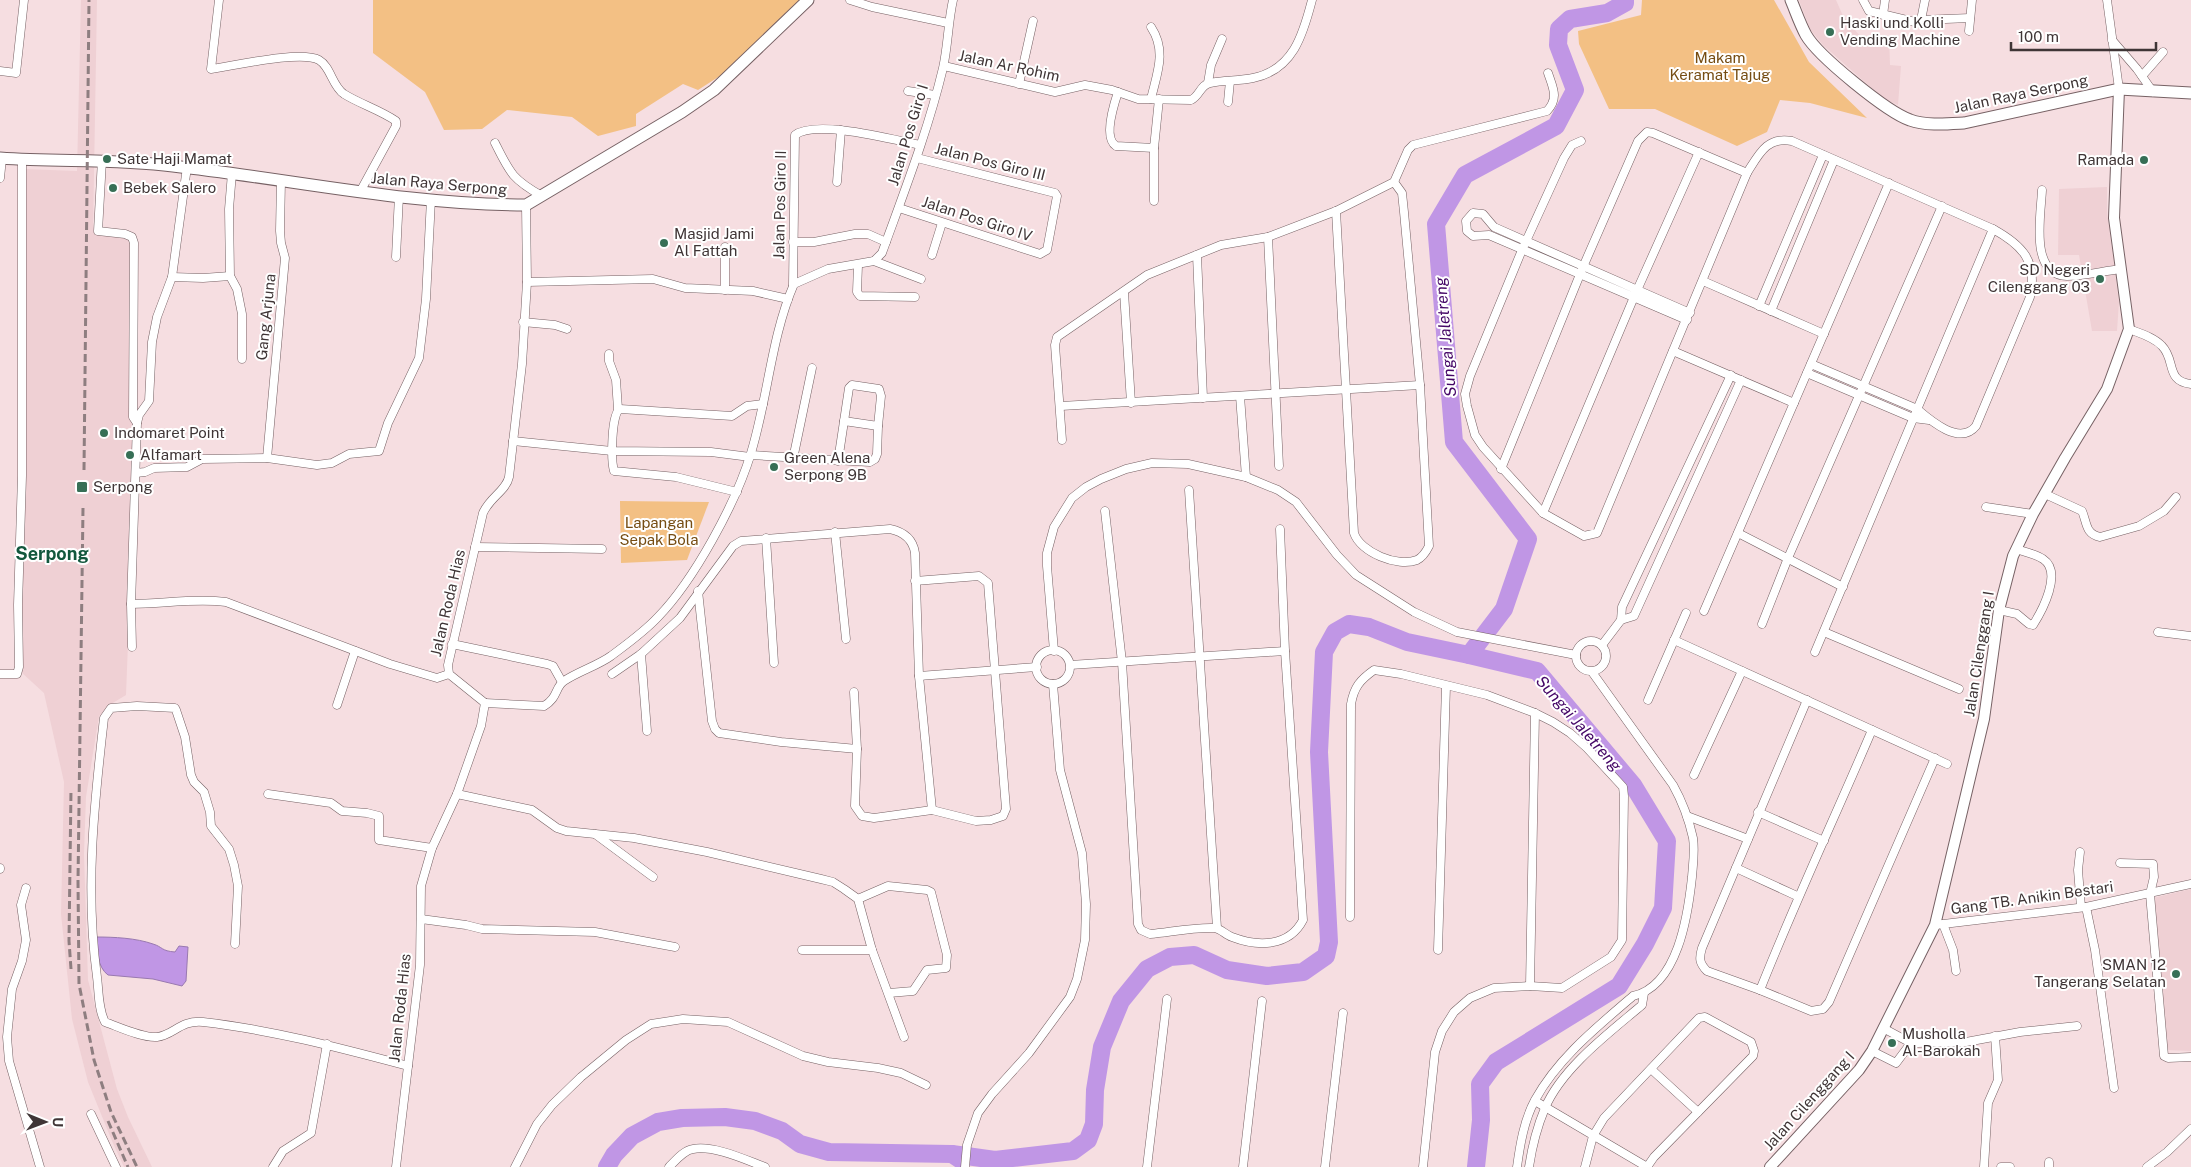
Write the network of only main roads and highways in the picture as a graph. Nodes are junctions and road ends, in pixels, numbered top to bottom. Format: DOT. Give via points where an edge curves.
graph roads {
  1 [pos="808,0"];
  2 [pos="1791,0"];
  3 [pos="2191,93"];
  4 [pos="1,158"];
  1 -- 4 [label="main road, Jalan Raya Serpong" via="714,90 526,206 360,192 187,167 102,160"];
  2 -- 3 [label="main road, Jalan Raya Serpong" via="1807,37 1835,66 1875,99 1911,120 1964,123 2119,89"];
}
